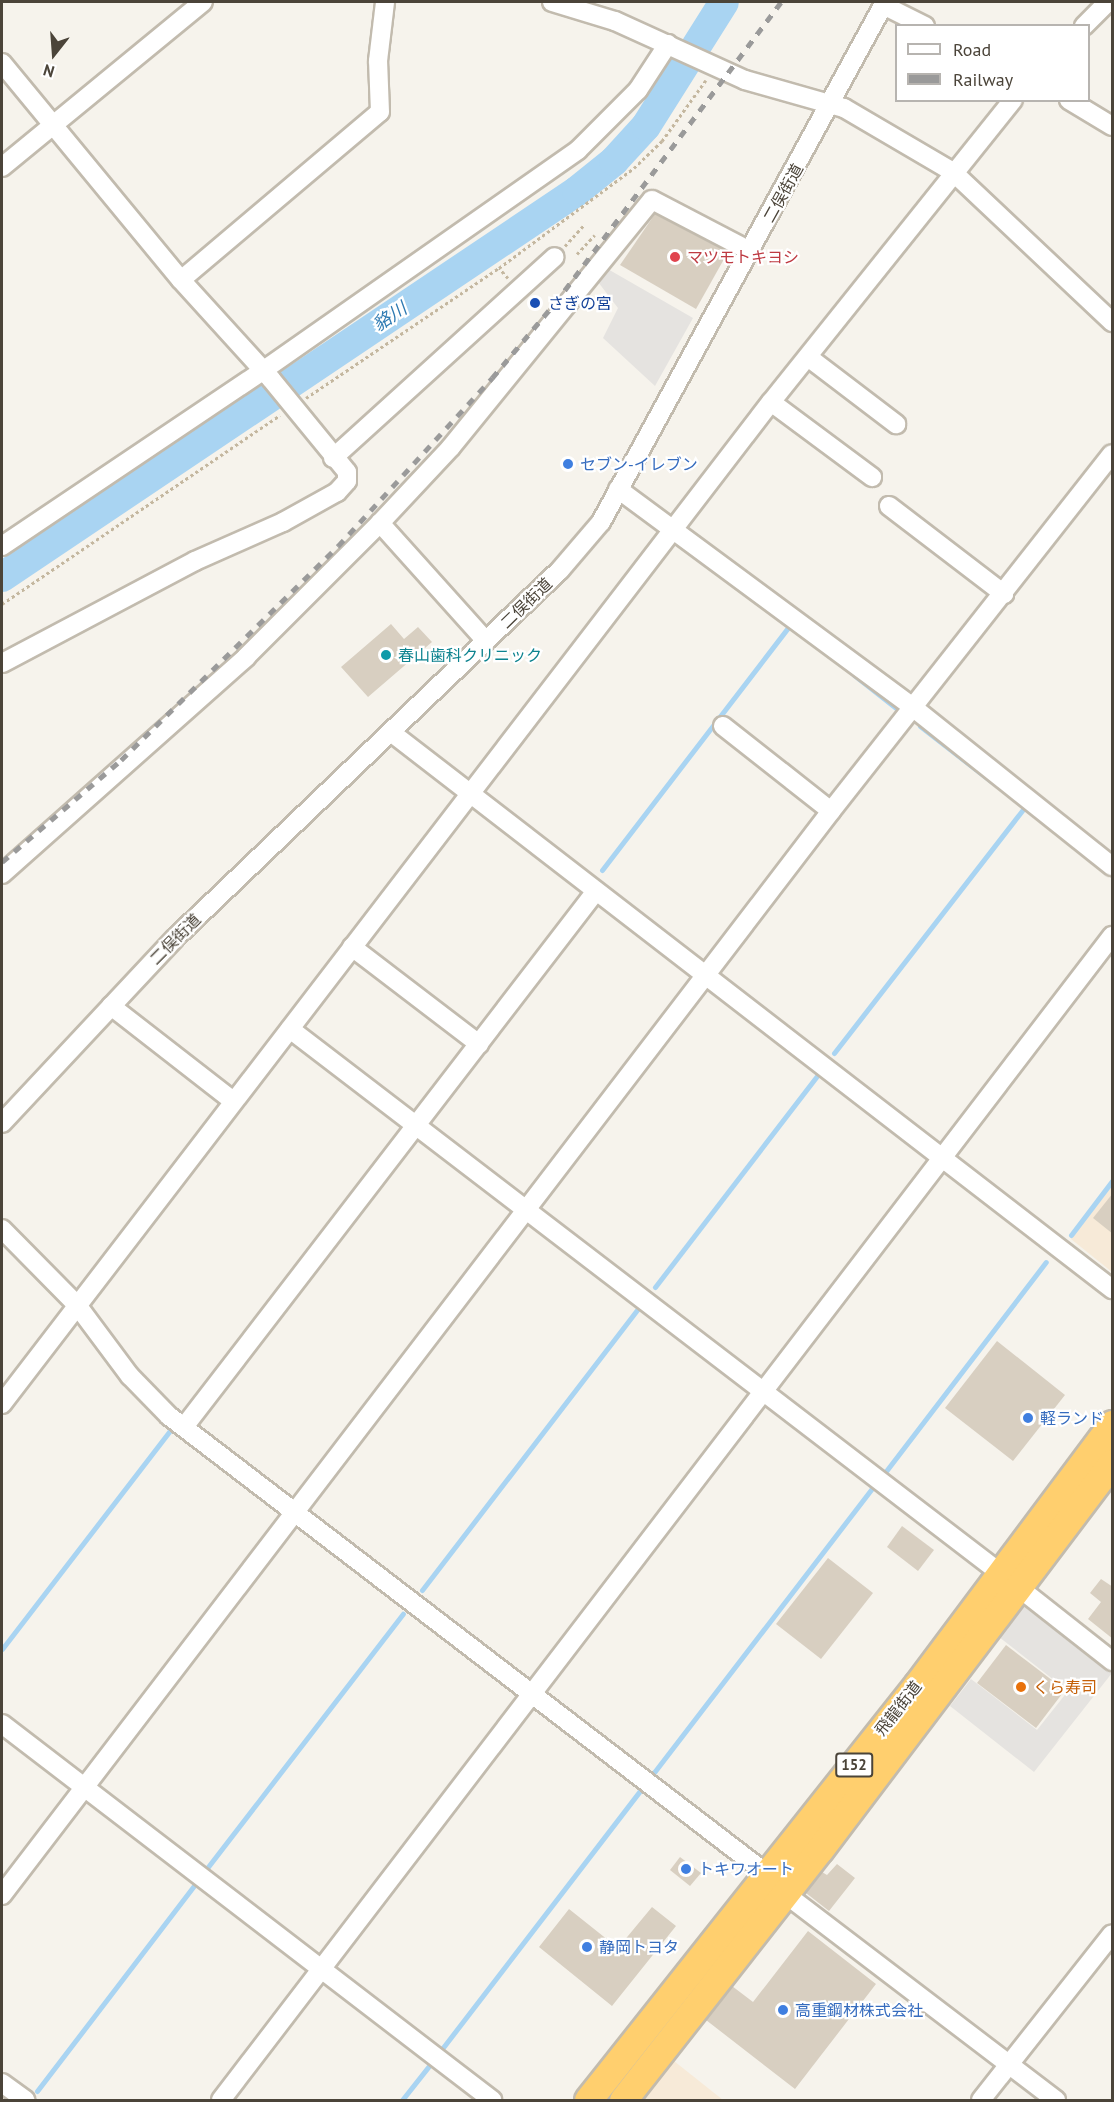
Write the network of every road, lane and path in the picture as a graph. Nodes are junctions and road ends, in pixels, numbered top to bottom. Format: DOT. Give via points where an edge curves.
graph roads {
  1 [pos="203,2"];
  2 [pos="385,2"];
  3 [pos="552,2"];
  4 [pos="1108,2"];
  5 [pos="884,3"];
  6 [pos="581,5"];
  7 [pos="921,24"];
  8 [pos="1086,24"];
  9 [pos="674,46"];
  10 [pos="2,63"];
  11 [pos="712,64"];
  12 [pos="1011,102"];
  13 [pos="1072,102"];
  14 [pos="832,105"];
  15 [pos="51,126"];
  16 [pos="1113,126"];
  17 [pos="2,167"];
  18 [pos="954,172"];
  19 [pos="584,225"];
  20 [pos="595,235"];
  21 [pos="567,243"];
  22 [pos="750,252"];
  23 [pos="578,254"];
  24 [pos="555,257"];
  25 [pos="499,268"];
  26 [pos="181,280"];
  27 [pos="518,291"];
  28 [pos="1113,322"];
  29 [pos="808,357"];
  30 [pos="266,376"];
  31 [pos="771,402"];
  32 [pos="291,404"];
  33 [pos="896,424"];
  34 [pos="1113,454"];
  35 [pos="333,458"];
  36 [pos="872,477"];
  37 [pos="618,489"];
  38 [pos="889,506"];
  39 [pos="380,523"];
  40 [pos="676,529"];
  41 [pos="2,546"];
  42 [pos="1004,594"];
  43 [pos="2,604"];
  44 [pos="486,641"];
  45 [pos="2,663"];
  46 [pos="915,709"];
  47 [pos="723,726"];
  48 [pos="392,733"];
  49 [pos="468,795"];
  50 [pos="831,811"];
  51 [pos="1113,866"];
  52 [pos="2,874"];
  53 [pos="596,891"];
  54 [pos="1113,936"];
  55 [pos="352,947"];
  56 [pos="708,976"];
  57 [pos="111,1006"];
  58 [pos="290,1029"];
  59 [pos="478,1044"];
  60 [pos="233,1101"];
  61 [pos="2,1123"];
  62 [pos="417,1125"];
  63 [pos="944,1160"];
  64 [pos="528,1210"];
  65 [pos="2,1229"];
  66 [pos="1113,1289"];
  67 [pos="77,1305"];
  68 [pos="763,1392"];
  69 [pos="2,1404"];
  70 [pos="178,1423"];
  71 [pos="1113,1424"];
  72 [pos="1113,1463"];
  73 [pos="294,1513"];
  74 [pos="1008,1580"];
  75 [pos="1113,1660"];
  76 [pos="534,1694"];
  77 [pos="2,1724"];
  78 [pos="83,1787"];
  79 [pos="776,1884"];
  80 [pos="2,1895"];
  81 [pos="1113,1934"];
  82 [pos="323,1968"];
  83 [pos="1009,2064"];
  84 [pos="2,2083"];
  85 [pos="25,2100"];
  86 [pos="221,2100"];
  87 [pos="492,2100"];
  88 [pos="588,2100"];
  89 [pos="623,2100"];
  90 [pos="981,2100"];
  91 [pos="1056,2100"];
  1 -- 15 [label="street"];
  2 -- 26 [label="street" via="378,61 380,112"];
  3 -- 6 [label="street"];
  4 -- 8 [label="street"];
  5 -- 7 [label="street"];
  5 -- 14 [label="street, 二俣街道"];
  6 -- 9 [label="street"];
  9 -- 11 [label="street"];
  9 -- 30 [label="street" via="638,90 578,150"];
  10 -- 15 [label="street"];
  11 -- 14 [label="street" via="766,88"];
  11 -- 25 [label="path" via="684,113 634,168"];
  12 -- 18 [label="street"];
  13 -- 16 [label="street"];
  14 -- 18 [label="street" via="844,108"];
  14 -- 22 [label="street, 二俣街道"];
  15 -- 17 [label="street"];
  15 -- 26 [label="street"];
  18 -- 28 [label="street"];
  18 -- 29 [label="street"];
  19 -- 21 [label="path"];
  20 -- 23 [label="path"];
  22 -- 37 [label="street, 二俣街道" via="704,328"];
  22 -- 39 [label="street" via="652,200 451,447"];
  24 -- 27 [label="street"];
  25 -- 27 [label="path"];
  25 -- 32 [label="path"];
  26 -- 30 [label="street"];
  27 -- 35 [label="street"];
  29 -- 31 [label="street"];
  29 -- 33 [label="street"];
  30 -- 32 [label="street"];
  30 -- 41 [label="street"];
  31 -- 36 [label="street"];
  31 -- 40 [label="street"];
  32 -- 35 [label="street"];
  32 -- 43 [label="path"];
  34 -- 42 [label="street"];
  35 -- 45 [label="street" via="347,472 347,481 337,492"];
  37 -- 40 [label="street"];
  37 -- 44 [label="street, 二俣街道" via="601,522 560,570"];
  38 -- 42 [label="street"];
  39 -- 44 [label="street"];
  39 -- 52 [label="street" via="237,665"];
  40 -- 46 [label="street"];
  40 -- 49 [label="street"];
  42 -- 46 [label="street"];
  44 -- 48 [label="street, 二俣街道"];
  46 -- 50 [label="street"];
  46 -- 51 [label="street"];
  47 -- 50 [label="street"];
  48 -- 49 [label="street"];
  48 -- 57 [label="street, 二俣街道" via="259,857"];
  49 -- 53 [label="street"];
  49 -- 55 [label="street"];
  50 -- 56 [label="street"];
  53 -- 56 [label="street"];
  53 -- 59 [label="street"];
  54 -- 63 [label="street"];
  55 -- 58 [label="street"];
  55 -- 59 [label="street"];
  56 -- 63 [label="street"];
  56 -- 64 [label="street"];
  57 -- 60 [label="street"];
  57 -- 61 [label="street, 二俣街道"];
  58 -- 60 [label="street"];
  58 -- 62 [label="street"];
  59 -- 62 [label="street"];
  60 -- 67 [label="street"];
  62 -- 64 [label="street"];
  62 -- 70 [label="street"];
  63 -- 66 [label="street"];
  63 -- 68 [label="street"];
  64 -- 68 [label="street"];
  64 -- 73 [label="street"];
  65 -- 67 [label="street"];
  67 -- 69 [label="street"];
  67 -- 70 [label="street" via="130,1376"];
  68 -- 74 [label="street"];
  68 -- 76 [label="street"];
  70 -- 73 [label="street"];
  71 -- 74 [label="highway, 飛龍街道 / 152"];
  72 -- 74 [label="highway, 飛龍街道 / 152"];
  73 -- 76 [label="street"];
  73 -- 78 [label="street"];
  74 -- 75 [label="street"];
  74 -- 79 [label="highway, 飛龍街道 / 152" via="917,1685"];
  76 -- 79 [label="street"];
  76 -- 82 [label="street"];
  77 -- 78 [label="street"];
  78 -- 80 [label="street"];
  78 -- 82 [label="street"];
  79 -- 83 [label="street"];
  79 -- 88 [label="highway, 飛龍街道 / 152"];
  79 -- 89 [label="highway, 飛龍街道 / 152"];
  81 -- 83 [label="street"];
  82 -- 86 [label="street"];
  82 -- 87 [label="street"];
  83 -- 90 [label="street"];
  83 -- 91 [label="street"];
  84 -- 85 [label="street"];
}
